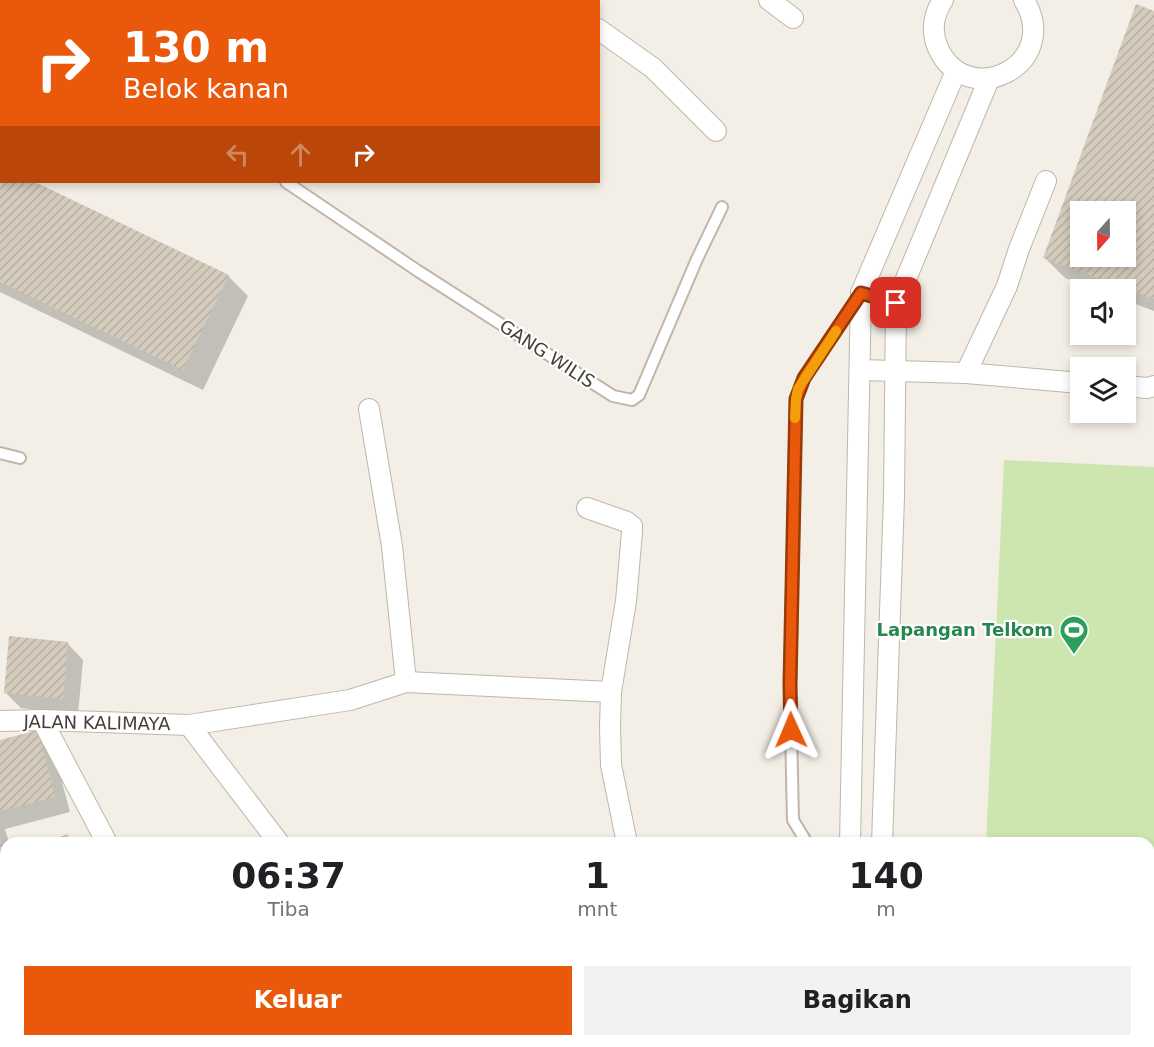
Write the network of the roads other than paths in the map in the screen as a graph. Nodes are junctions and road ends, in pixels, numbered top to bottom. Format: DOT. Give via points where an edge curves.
graph roads {
  1 [pos="769,0"];
  2 [pos="1024,0"];
  3 [pos="941,1"];
  4 [pos="793,18"];
  5 [pos="600,30"];
  6 [pos="956,71"];
  7 [pos="989,79"];
  8 [pos="716,131"];
  9 [pos="1046,181"];
  10 [pos="287,183"];
  11 [pos="722,207"];
  12 [pos="861,293"];
  13 [pos="896,303"];
  14 [pos="860,370"];
  15 [pos="895,371"];
  16 [pos="966,373"];
  17 [pos="1070,382"];
  18 [pos="1154,386"];
  19 [pos="1136,387"];
  20 [pos="369,409"];
  21 [pos="0,453"];
  22 [pos="20,458"];
  23 [pos="586,508"];
  24 [pos="406,682"];
  25 [pos="611,692"];
  26 [pos="42,720"];
  27 [pos="0,721"];
  28 [pos="189,725"];
  29 [pos="103,837"];
  30 [pos="274,837"];
  31 [pos="626,837"];
  32 [pos="803,837"];
  33 [pos="850,837"];
  34 [pos="882,837"];
  1 -- 4 [label="street"];
  2 -- 7 [label="street" via="1034,30 1031,48 1021,63 1006,74"];
  3 -- 6 [label="street" via="934,20 934,39 942,57"];
  5 -- 8 [label="street" via="653,68"];
  6 -- 7 [label="street" via="972,78"];
  6 -- 12 [label="street"];
  7 -- 13 [label="street"];
  9 -- 16 [label="street" via="1007,286"];
  10 -- 11 [label="lane, GANG WILIS" via="418,271 624,400 639,395"];
  12 -- 13 [label="street"];
  12 -- 14 [label="street"];
  12 -- 32 [label="lane" via="804,378 796,399 790,685 793,820"];
  13 -- 15 [label="street"];
  14 -- 15 [label="street"];
  14 -- 33 [label="street"];
  15 -- 16 [label="street"];
  15 -- 34 [label="street"];
  16 -- 17 [label="street"];
  18 -- 19 [label="street"];
  20 -- 24 [label="street" via="392,546"];
  21 -- 22 [label="lane"];
  23 -- 25 [label="street" via="632,526 626,601"];
  24 -- 25 [label="street"];
  24 -- 28 [label="street" via="350,700"];
  25 -- 31 [label="street" via="611,765"];
  26 -- 27 [label="street, JALAN KALIMAYA"];
  26 -- 28 [label="street, JALAN KALIMAYA"];
  26 -- 29 [label="street"];
  28 -- 30 [label="street, JALAN KALIMAYA"];
}
